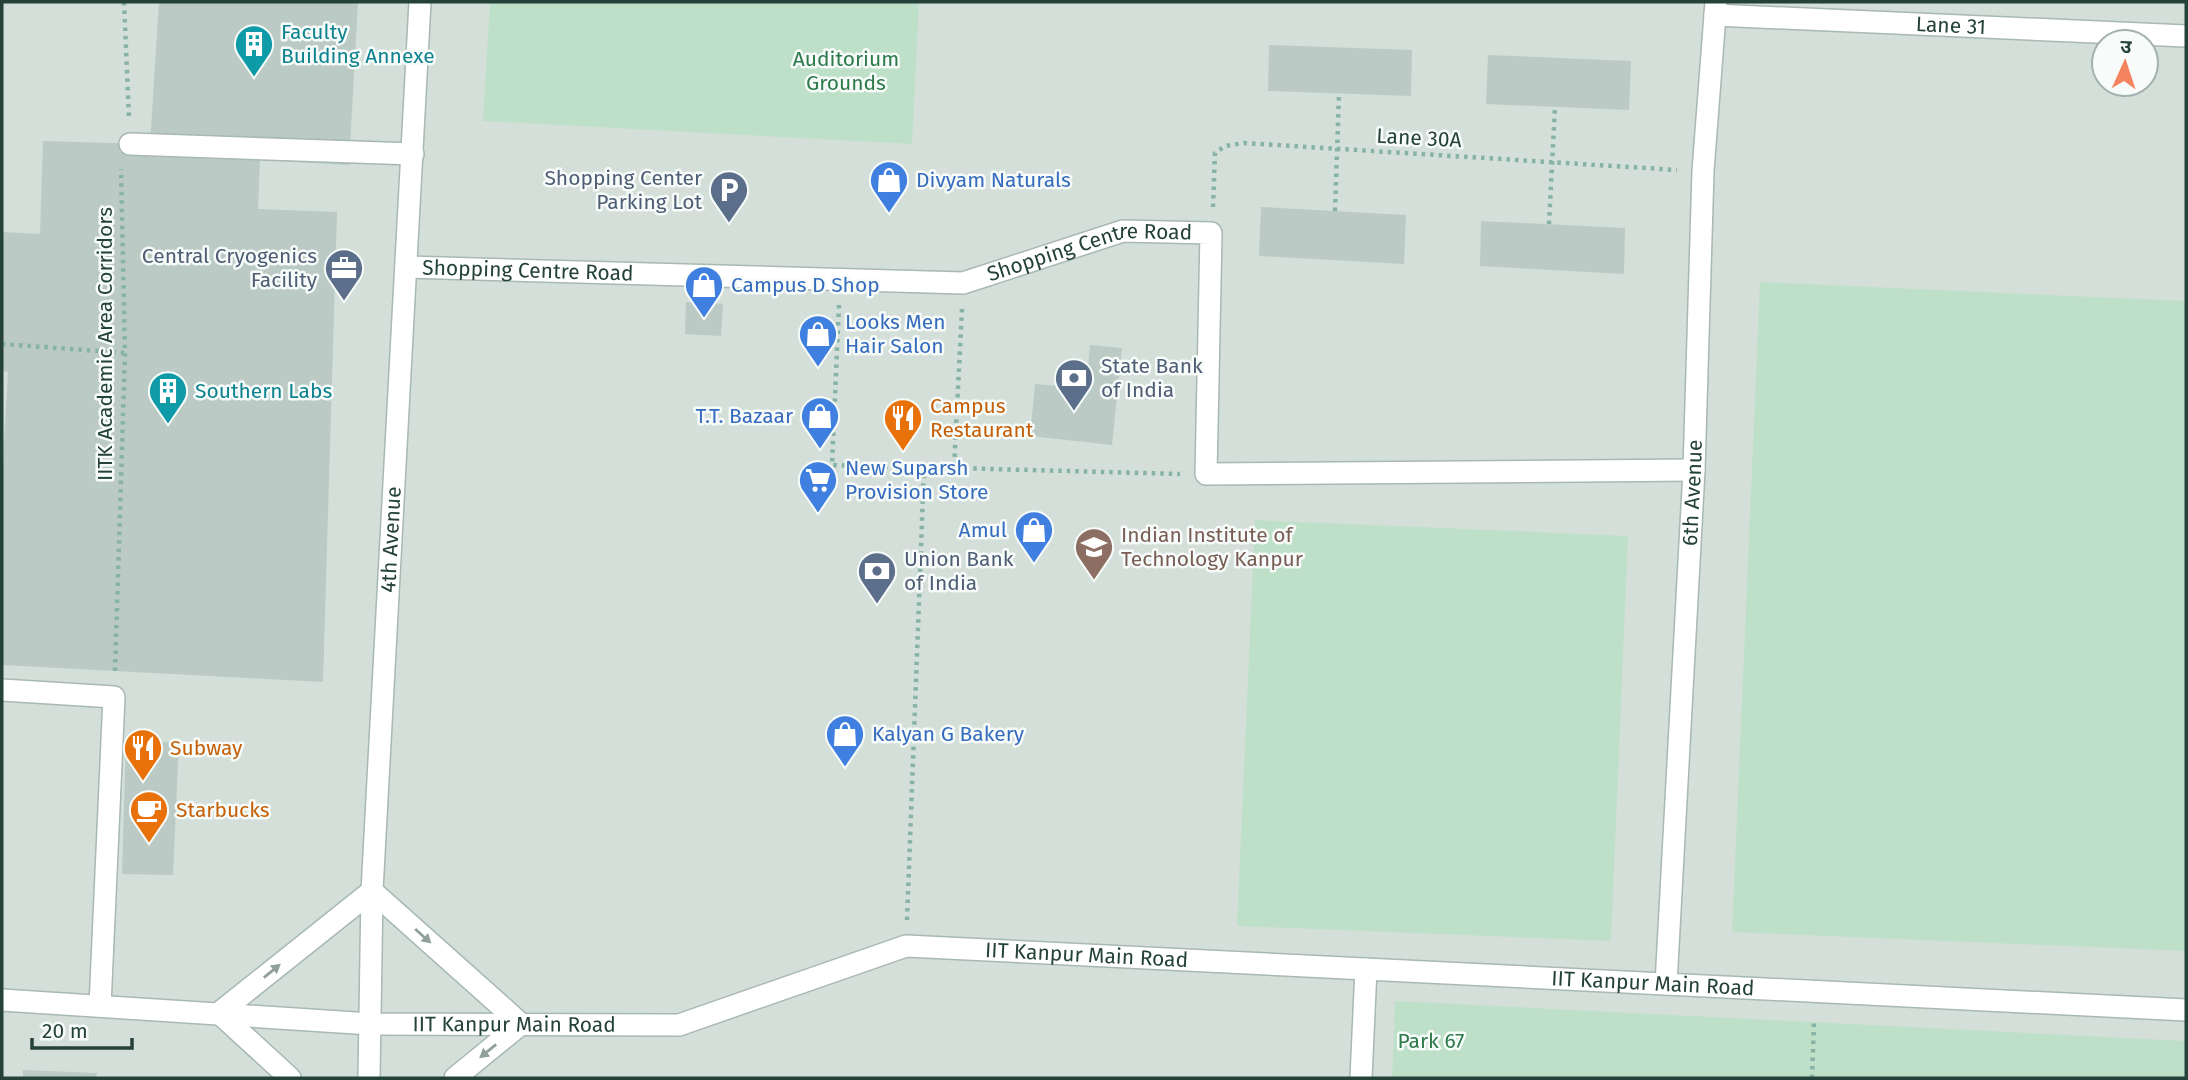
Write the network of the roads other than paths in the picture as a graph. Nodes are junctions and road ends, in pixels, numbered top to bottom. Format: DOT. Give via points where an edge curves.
graph roads {
  1 [pos="420,2"];
  2 [pos="1716,8"];
  3 [pos="2186,36"];
  4 [pos="130,144"];
  5 [pos="413,154"];
  6 [pos="407,267"];
  7 [pos="1694,470"];
  8 [pos="2,690"];
  9 [pos="372,891"];
  10 [pos="1366,969"];
  11 [pos="1666,984"];
  12 [pos="2,1000"];
  13 [pos="100,1006"];
  14 [pos="2186,1010"];
  15 [pos="219,1013"];
  16 [pos="371,1024"];
  17 [pos="521,1024"];
  18 [pos="290,1078"];
  19 [pos="369,1078"];
  20 [pos="455,1078"];
  21 [pos="1361,1078"];
  1 -- 5 [label="street, 4th Avenue"];
  2 -- 3 [label="street, Lane 31"];
  2 -- 7 [label="street, 6th Avenue" via="1703,171"];
  4 -- 5 [label="street"];
  5 -- 6 [label="street, 4th Avenue"];
  6 -- 7 [label="street, Shopping Centre Road" via="963,283 1122,231 1211,233 1206,474"];
  6 -- 9 [label="street, 4th Avenue"];
  7 -- 11 [label="street, 6th Avenue"];
  8 -- 13 [label="street" via="114,697"];
  15 -- 9 [label="street, one-way"];
  9 -- 16 [label="street, 4th Avenue"];
  9 -- 17 [label="street, one-way"];
  10 -- 11 [label="street, IIT Kanpur Main Road"];
  10 -- 17 [label="street, IIT Kanpur Main Road" via="906,946 679,1025"];
  10 -- 21 [label="street"];
  11 -- 14 [label="street, IIT Kanpur Main Road"];
  12 -- 13 [label="street, IIT Kanpur Main Road"];
  13 -- 15 [label="street, IIT Kanpur Main Road"];
  15 -- 16 [label="street, IIT Kanpur Main Road"];
  15 -- 18 [label="street"];
  16 -- 17 [label="street, IIT Kanpur Main Road"];
  16 -- 19 [label="street, 4th Avenue"];
  17 -- 20 [label="street, one-way"];
}
